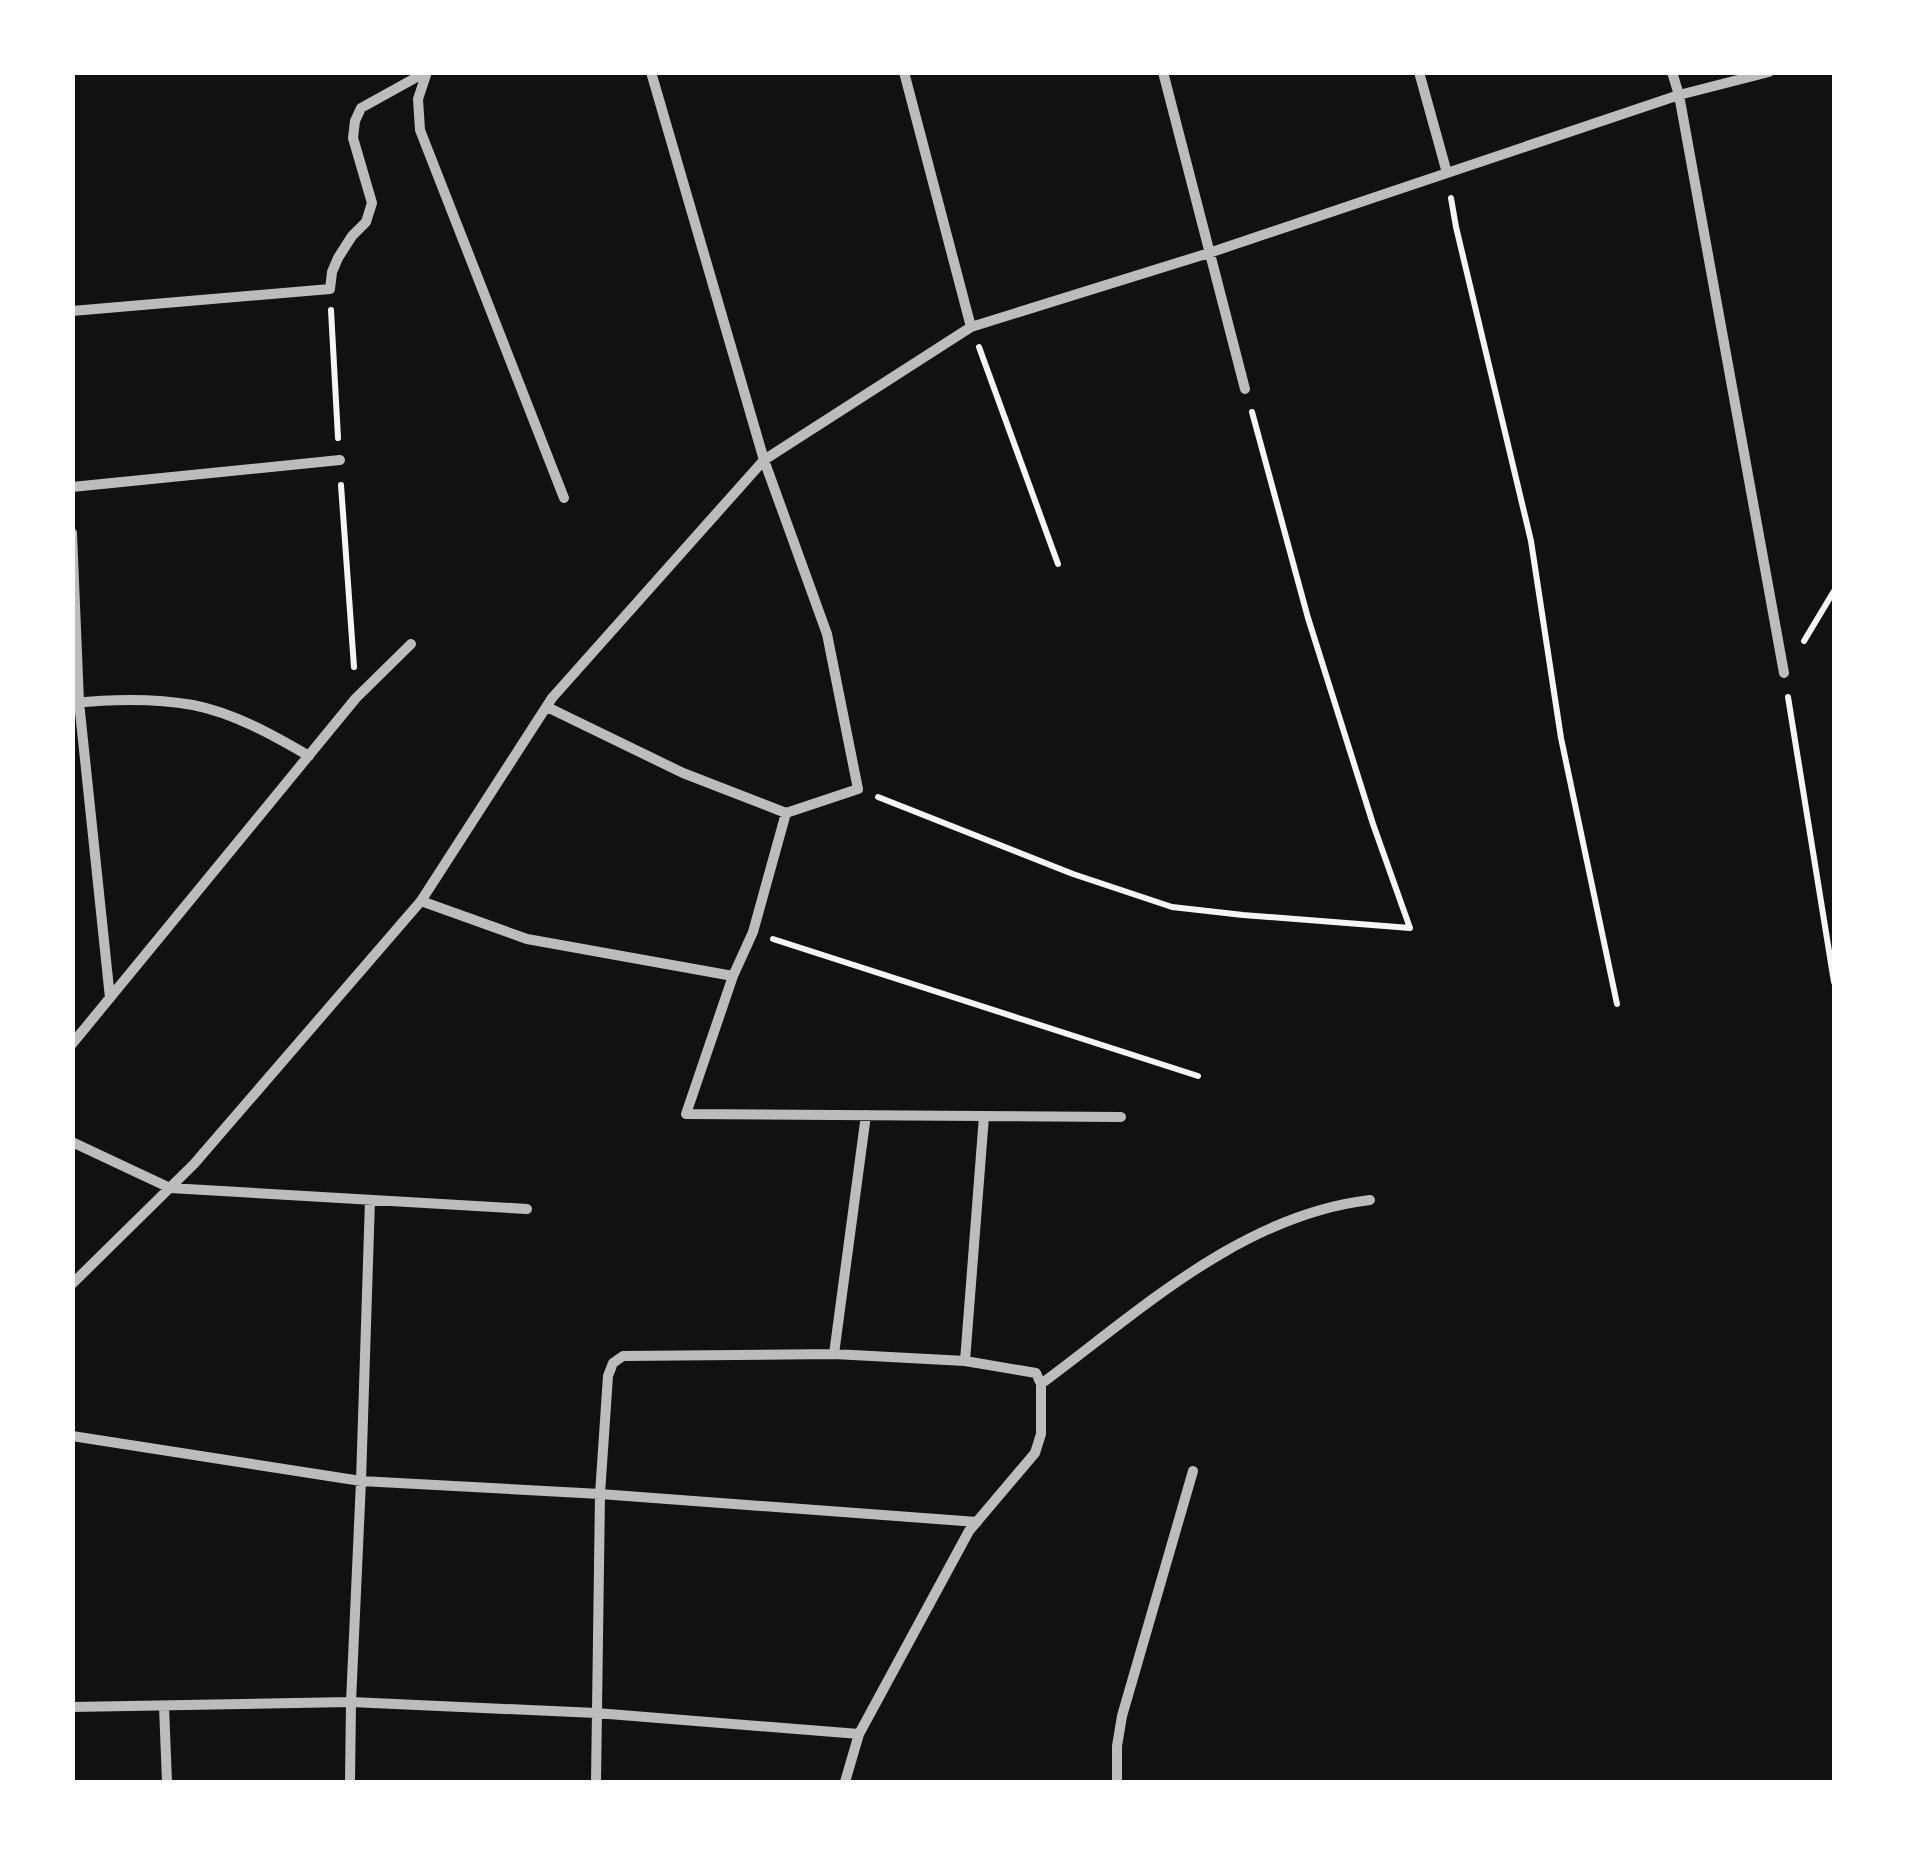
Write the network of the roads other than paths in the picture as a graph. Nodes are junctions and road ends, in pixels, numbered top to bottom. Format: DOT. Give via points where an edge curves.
graph roads {
  1 [pos="427,72"];
  2 [pos="651,72"];
  3 [pos="904,72"];
  4 [pos="1163,72"];
  5 [pos="1418,72"];
  6 [pos="1672,72"];
  7 [pos="1768,72"];
  8 [pos="1679,96"];
  9 [pos="1447,173"];
  10 [pos="1209,253"];
  11 [pos="72,311"];
  12 [pos="971,327"];
  13 [pos="1245,389"];
  14 [pos="340,460"];
  15 [pos="764,460"];
  16 [pos="72,487"];
  17 [pos="564,498"];
  18 [pos="72,533"];
  19 [pos="412,644"];
  20 [pos="1784,673"];
  21 [pos="76,702"];
  22 [pos="546,707"];
  23 [pos="310,756"];
  24 [pos="786,813"];
  25 [pos="421,901"];
  26 [pos="733,976"];
  27 [pos="110,998"];
  28 [pos="72,1044"];
  29 [pos="866,1115"];
  30 [pos="984,1116"];
  31 [pos="1121,1117"];
  32 [pos="72,1142"];
  33 [pos="170,1188"];
  34 [pos="370,1200"];
  35 [pos="1370,1200"];
  36 [pos="527,1209"];
  37 [pos="72,1284"];
  38 [pos="834,1354"];
  39 [pos="965,1361"];
  40 [pos="1041,1384"];
  41 [pos="72,1436"];
  42 [pos="1193,1471"];
  43 [pos="362,1481"];
  44 [pos="600,1494"];
  45 [pos="977,1522"];
  46 [pos="351,1702"];
  47 [pos="164,1706"];
  48 [pos="72,1707"];
  49 [pos="596,1712"];
  50 [pos="859,1734"];
  51 [pos="167,1782"];
  52 [pos="350,1782"];
  53 [pos="596,1782"];
  54 [pos="845,1782"];
  55 [pos="1117,1782"];
  1 -- 11 [label="street" via="362,108 355,120 353,138 372,203 338,258 330,289"];
  1 -- 17 [label="street" via="418,99 420,130"];
  2 -- 15 [label="street"];
  3 -- 12 [label="street"];
  4 -- 10 [label="street"];
  5 -- 9 [label="street"];
  6 -- 8 [label="street"];
  7 -- 8 [label="street"];
  8 -- 9 [label="street"];
  8 -- 20 [label="street"];
  9 -- 10 [label="street"];
  10 -- 12 [label="street"];
  10 -- 13 [label="street"];
  12 -- 15 [label="street"];
  14 -- 16 [label="street"];
  15 -- 22 [label="street"];
  15 -- 24 [label="street" via="827,634 858,789"];
  18 -- 21 [label="street"];
  19 -- 23 [label="street" via="356,698"];
  21 -- 23 [label="street" via="194,705 258,727"];
  21 -- 27 [label="street"];
  22 -- 24 [label="street" via="683,774"];
  22 -- 25 [label="street"];
  23 -- 27 [label="street"];
  24 -- 26 [label="street"];
  25 -- 26 [label="street" via="527,939"];
  25 -- 33 [label="street"];
  26 -- 29 [label="street" via="686,1114"];
  27 -- 28 [label="street"];
  29 -- 30 [label="street"];
  29 -- 38 [label="street"];
  30 -- 31 [label="street"];
  30 -- 39 [label="street"];
  32 -- 33 [label="street"];
  33 -- 34 [label="street"];
  33 -- 37 [label="street"];
  34 -- 36 [label="street"];
  34 -- 43 [label="street"];
  35 -- 40 [label="street" via="1272,1228 1191,1271"];
  38 -- 39 [label="street"];
  38 -- 44 [label="street" via="622,1356 608,1376"];
  39 -- 40 [label="street" via="1036,1373"];
  40 -- 45 [label="street" via="1035,1453"];
  41 -- 43 [label="street"];
  42 -- 55 [label="street" via="1122,1716"];
  43 -- 44 [label="street"];
  43 -- 46 [label="street"];
  44 -- 45 [label="street"];
  44 -- 49 [label="street"];
  45 -- 50 [label="street"];
  46 -- 47 [label="street"];
  46 -- 49 [label="street"];
  46 -- 52 [label="street"];
  47 -- 48 [label="street"];
  47 -- 51 [label="street"];
  49 -- 50 [label="street"];
  49 -- 53 [label="street"];
  50 -- 54 [label="street"];
}
